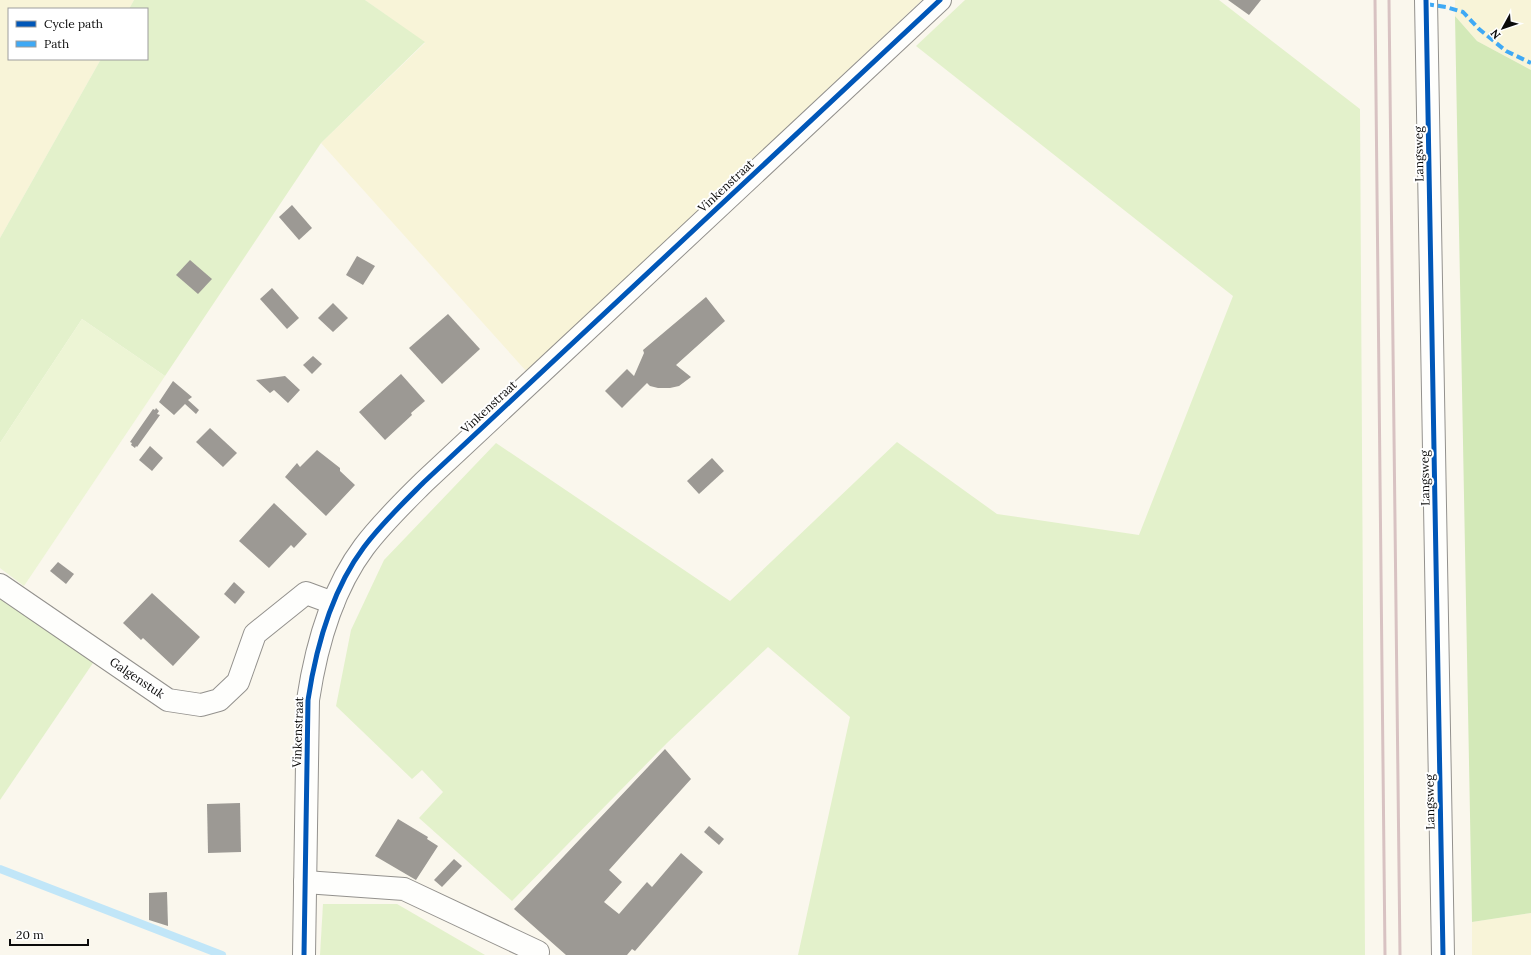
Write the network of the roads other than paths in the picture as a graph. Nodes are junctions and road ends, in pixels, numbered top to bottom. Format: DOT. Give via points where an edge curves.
graph roads {
  1 [pos="940,0"];
  2 [pos="1426,0"];
  3 [pos="0,585"];
  4 [pos="333,603"];
  5 [pos="305,882"];
  6 [pos="538,952"];
  7 [pos="304,955"];
  8 [pos="1443,955"];
  1 -- 4 [label="street, Vinkenstraat" via="424,482 363,548"];
  2 -- 8 [label="street, Langsweg"];
  3 -- 4 [label="street, Galgenstuk" via="168,700 202,706 219,700 238,682 255,634 306,593"];
  4 -- 5 [label="street, Vinkenstraat" via="319,642 308,700"];
  5 -- 6 [label="street" via="404,889"];
  5 -- 7 [label="street, Vinkenstraat"];
}
